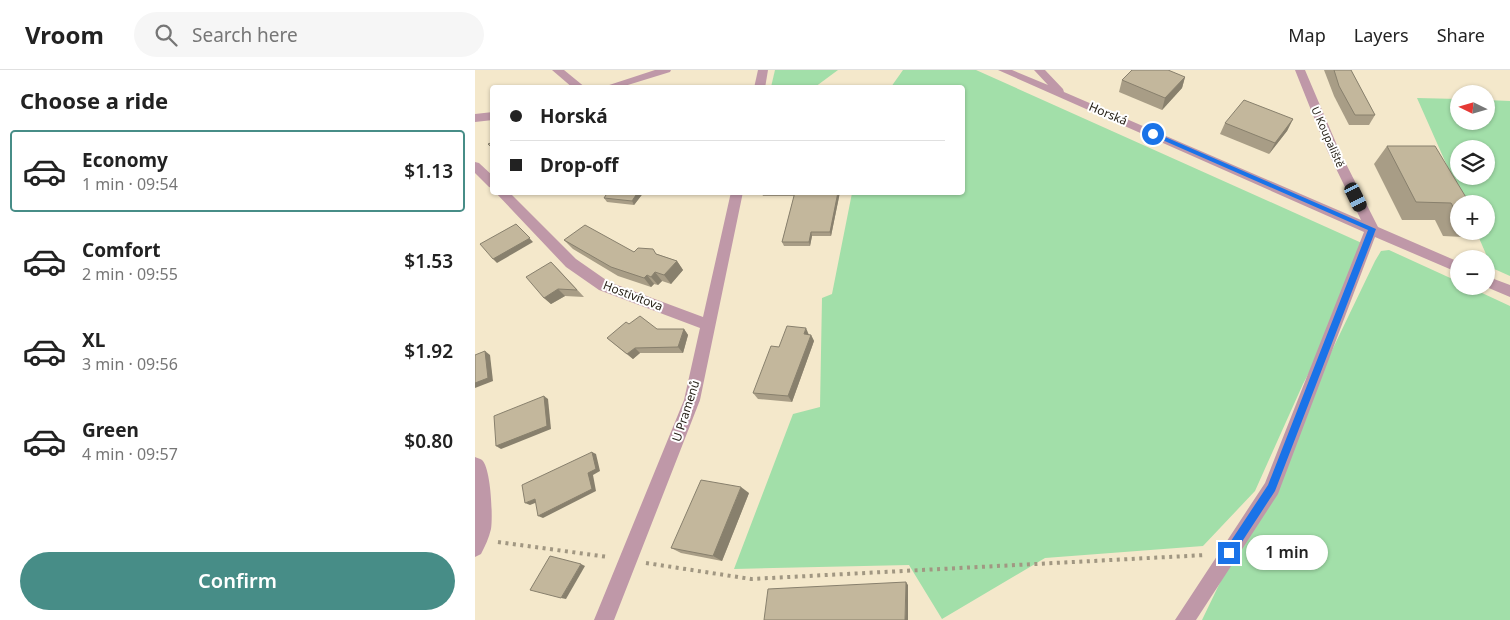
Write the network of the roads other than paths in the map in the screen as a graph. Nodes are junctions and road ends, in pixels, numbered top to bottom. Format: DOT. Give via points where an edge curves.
graph roads {
  1 [pos="557,70"];
  2 [pos="666,70"];
  3 [pos="763,70"];
  4 [pos="1003,70"];
  5 [pos="1039,70"];
  6 [pos="1300,70"];
  7 [pos="577,85"];
  8 [pos="615,85"];
  9 [pos="760,85"];
  10 [pos="1062,94"];
  11 [pos="490,116"];
  12 [pos="475,118"];
  13 [pos="475,166"];
  14 [pos="490,181"];
  15 [pos="504,195"];
  16 [pos="736,195"];
  17 [pos="1372,229"];
  18 [pos="1450,264"];
  19 [pos="1495,285"];
  20 [pos="1510,292"];
  21 [pos="709,325"];
  22 [pos="475,465"];
  23 [pos="477,544"];
  24 [pos="604,620"];
  25 [pos="1185,620"];
  1 -- 7 [label="street"];
  2 -- 8 [label="street"];
  3 -- 9 [label="street"];
  4 -- 10 [label="street, Horská"];
  5 -- 10 [label="street"];
  6 -- 17 [label="street, U Koupaliště" via="1333,150"];
  10 -- 17 [label="street, Horská"];
  11 -- 12 [label="street"];
  13 -- 14 [label="street"];
  15 -- 21 [label="street, Hostivítova" via="571,263 604,286"];
  16 -- 21 [label="street, U Pramenů"];
  17 -- 18 [label="street, Horská"];
  17 -- 25 [label="street" via="1272,488"];
  19 -- 20 [label="street"];
  21 -- 24 [label="street, U Pramenů" via="692,400"];
  22 -- 23 [label="street" via="484,506"];
}
